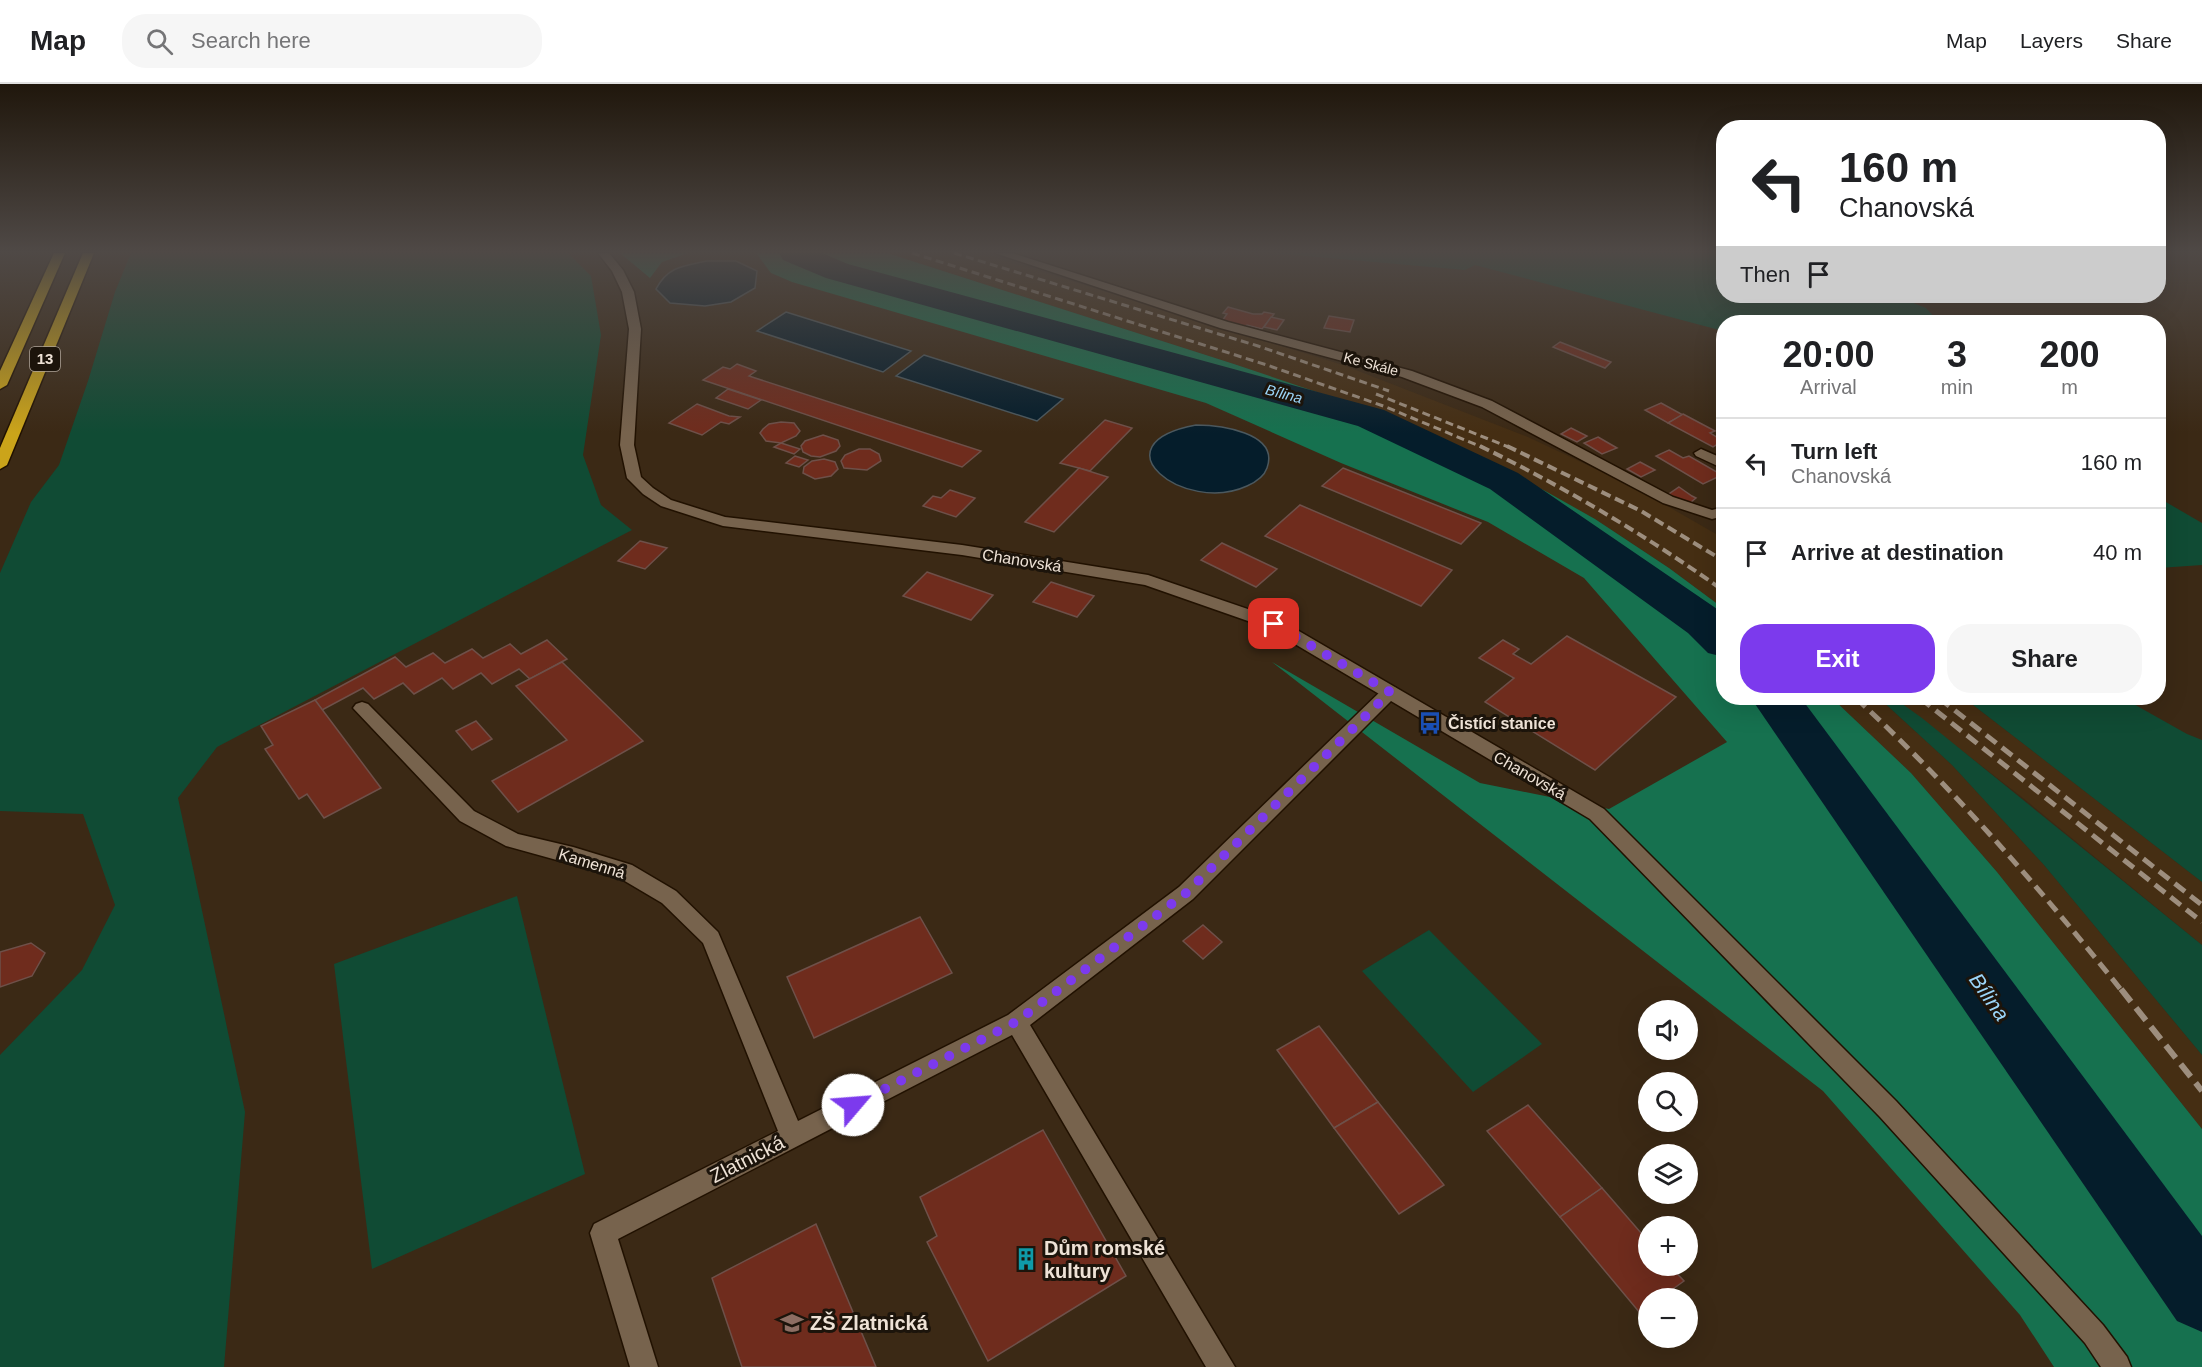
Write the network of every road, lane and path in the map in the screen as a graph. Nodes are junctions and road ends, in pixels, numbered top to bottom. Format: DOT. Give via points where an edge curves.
graph roads {
  1 [pos="33,313"];
  2 [pos="63,313"];
  3 [pos="632,313"];
  4 [pos="1186,313"];
  5 [pos="0,385"];
  6 [pos="1701,453"];
  7 [pos="1716,461"];
  8 [pos="0,465"];
  9 [pos="1716,514"];
  10 [pos="1390,692"];
  11 [pos="362,708"];
  12 [pos="1016,1022"];
  13 [pos="792,1136"];
  14 [pos="644,1367"];
  15 [pos="1221,1367"];
  16 [pos="2117,1367"];
  1 -- 5 [label="highway, 13"];
  2 -- 8 [label="highway, 13"];
  3 -- 10 [label="street, Chanovská" via="635,329 627,445 634,478 666,503 723,522 962,550 1148,580 1274,624"];
  4 -- 9 [label="street, Ke Skále" via="1407,374 1487,404 1668,500"];
  6 -- 7 [label="street"];
  10 -- 12 [label="street, Zlatnická" via="1186,893"];
  10 -- 16 [label="street, Chanovská" via="1597,814 1887,1109 2094,1334"];
  11 -- 13 [label="street, Kamenná" via="467,816 513,841 625,871 669,897 711,938"];
  12 -- 13 [label="street, Zlatnická"];
  12 -- 15 [label="street"];
  13 -- 14 [label="street, Zlatnická" via="603,1233"];
}
